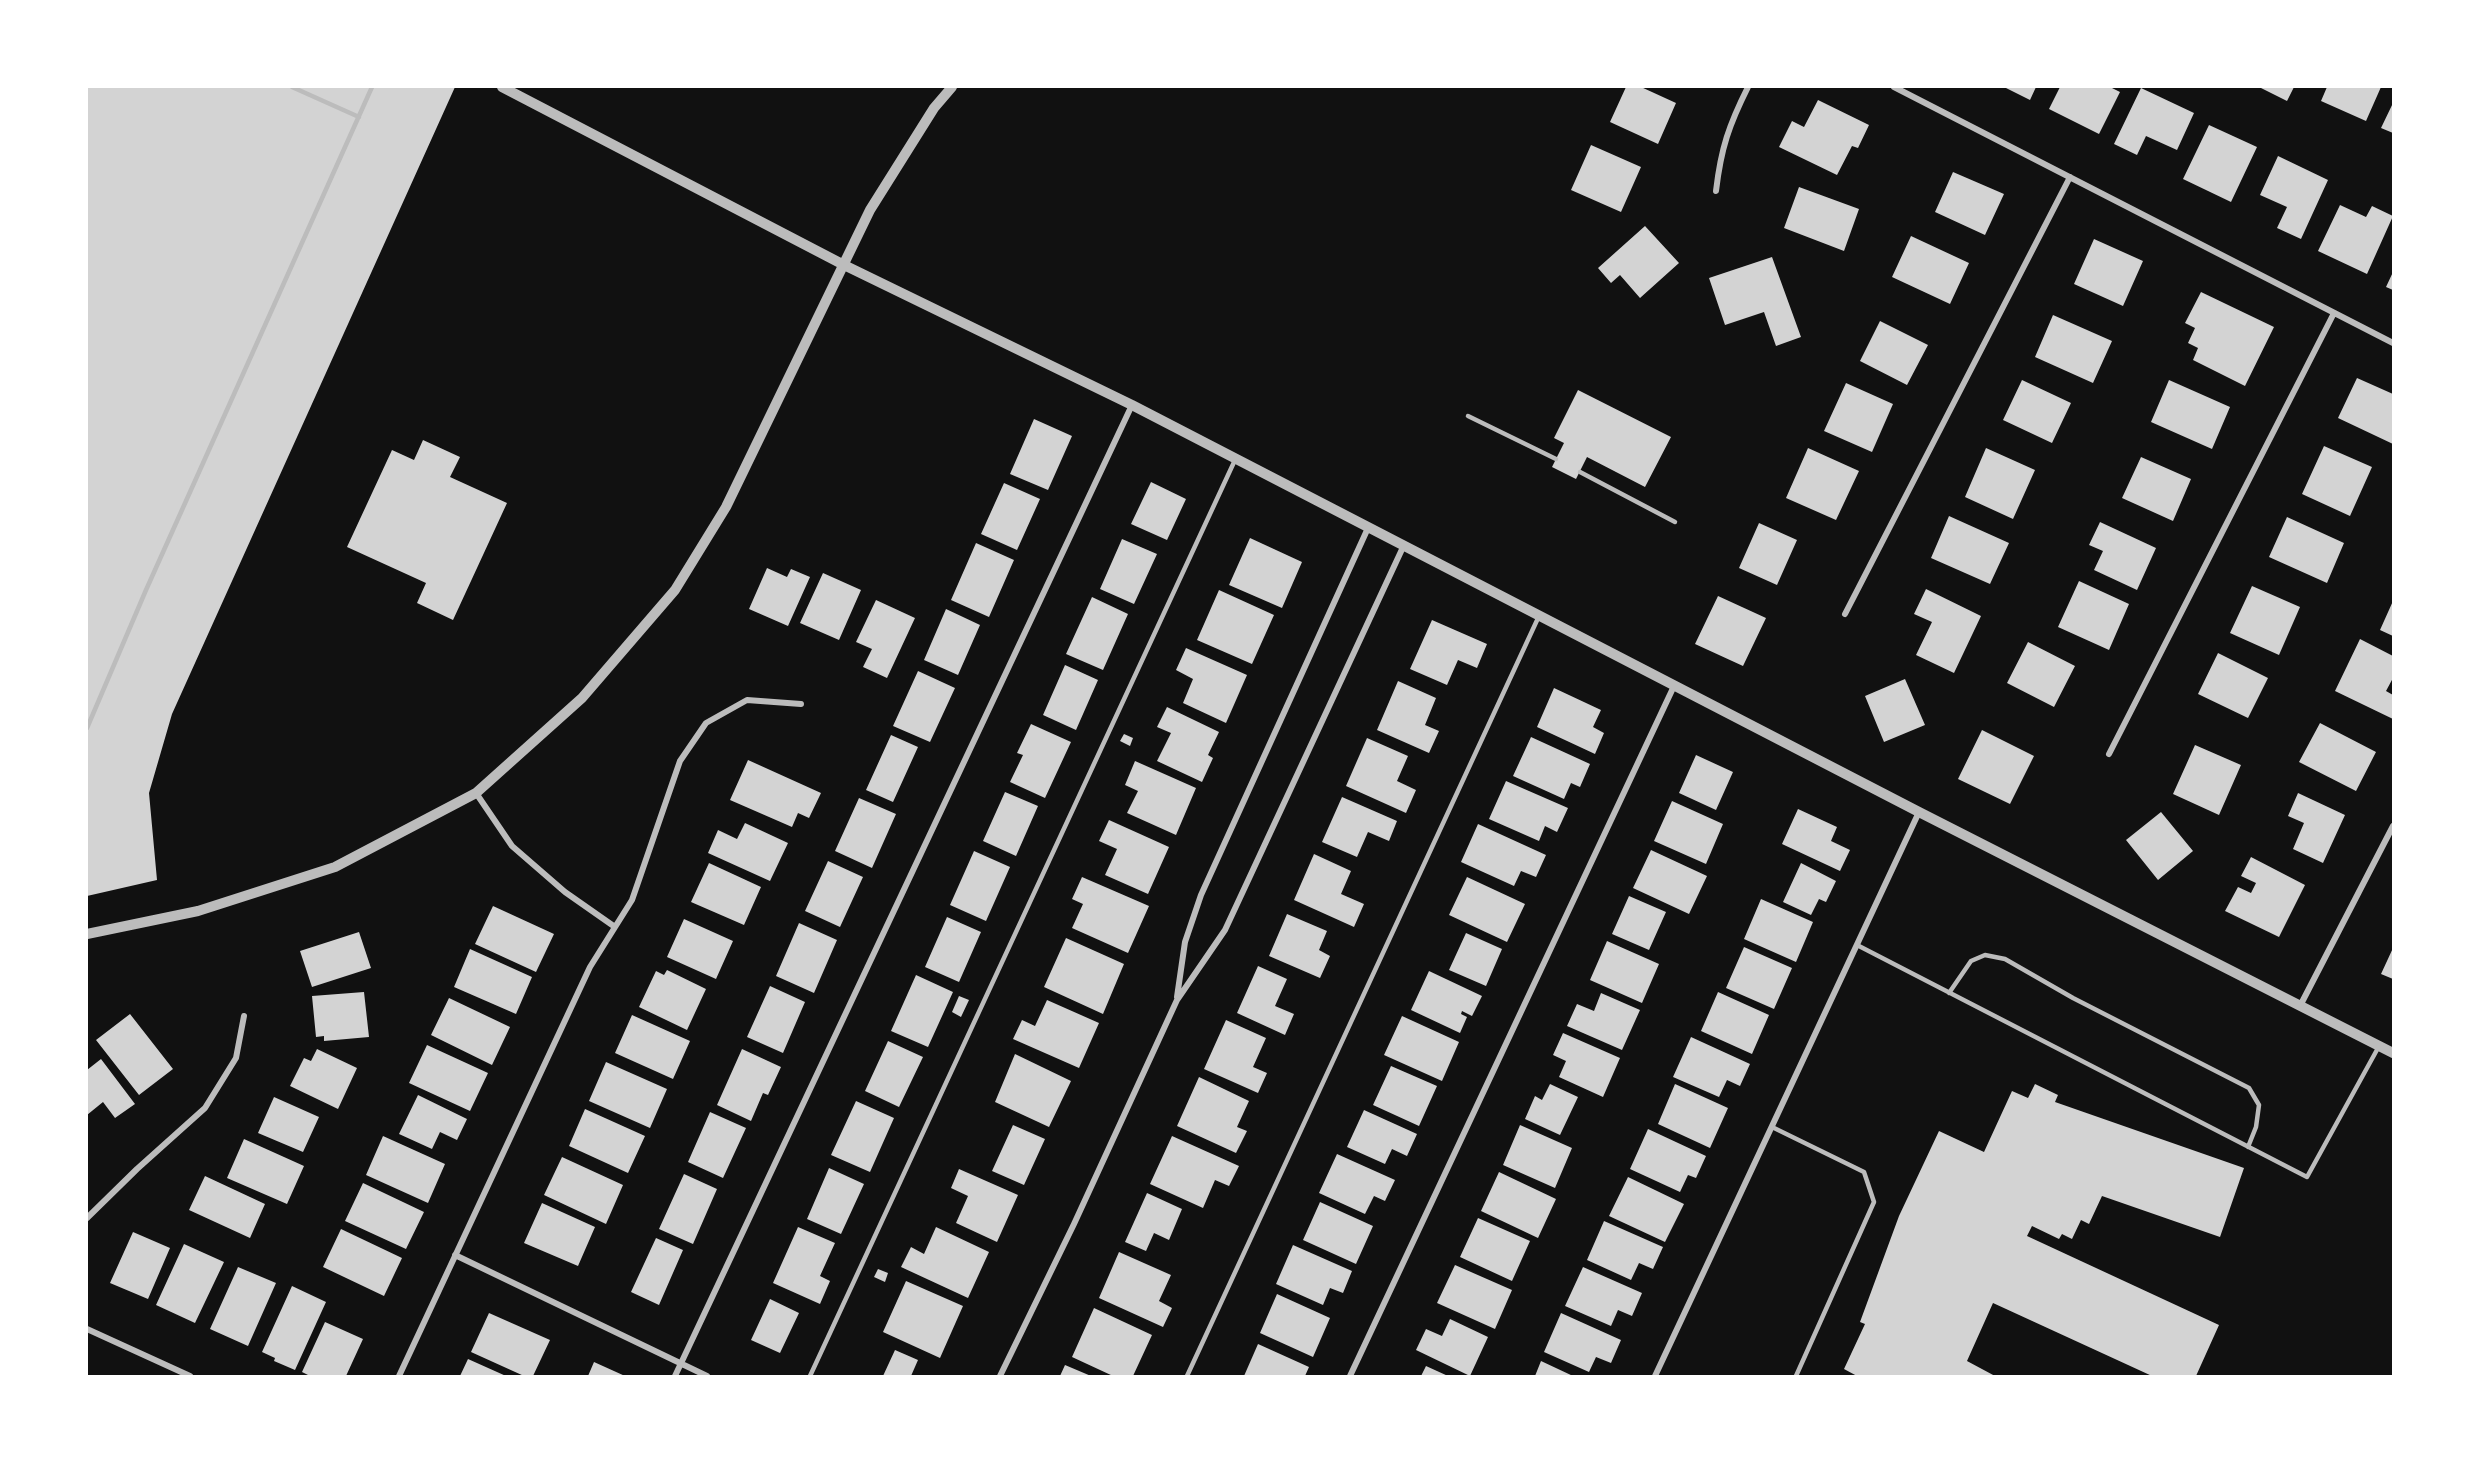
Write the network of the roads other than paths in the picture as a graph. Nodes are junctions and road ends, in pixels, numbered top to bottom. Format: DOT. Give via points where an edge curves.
graph roads {
  1 [pos="292,87"];
  2 [pos="372,87"];
  3 [pos="502,87"];
  4 [pos="952,87"];
  5 [pos="1748,87"];
  6 [pos="1894,87"];
  7 [pos="359,117"];
  8 [pos="2070,177"];
  9 [pos="1716,191"];
  10 [pos="844,265"];
  11 [pos="2334,313"];
  12 [pos="2393,343"];
  13 [pos="1132,405"];
  14 [pos="1468,416"];
  15 [pos="1556,459"];
  16 [pos="1235,460"];
  17 [pos="1580,472"];
  18 [pos="1675,522"];
  19 [pos="1368,528"];
  20 [pos="1404,545"];
  21 [pos="1845,614"];
  22 [pos="1539,616"];
  23 [pos="1674,686"];
  24 [pos="801,704"];
  25 [pos="87,728"];
  26 [pos="2109,754"];
  27 [pos="476,793"];
  28 [pos="1919,812"];
  29 [pos="2393,826"];
  30 [pos="615,927"];
  31 [pos="87,934"];
  32 [pos="1857,945"];
  33 [pos="1949,993"];
  34 [pos="1177,1000"];
  35 [pos="2300,1006"];
  36 [pos="244,1016"];
  37 [pos="2379,1046"];
  38 [pos="2393,1053"];
  39 [pos="1772,1127"];
  40 [pos="2248,1147"];
  41 [pos="87,1218"];
  42 [pos="455,1255"];
  43 [pos="87,1329"];
  44 [pos="681,1364"];
  45 [pos="190,1376"];
  46 [pos="399,1376"];
  47 [pos="675,1376"];
  48 [pos="706,1376"];
  49 [pos="810,1376"];
  50 [pos="1000,1376"];
  51 [pos="1187,1376"];
  52 [pos="1350,1376"];
  53 [pos="1655,1376"];
  54 [pos="1796,1376"];
  1 -- 7 [label="lane"];
  2 -- 7 [label="lane"];
  3 -- 10 [label="street"];
  4 -- 10 [label="street" via="934,108 870,210"];
  5 -- 9 [label="street" via="1723,144"];
  6 -- 8 [label="street"];
  7 -- 25 [label="lane"];
  8 -- 11 [label="street"];
  8 -- 21 [label="street"];
  10 -- 13 [label="street"];
  10 -- 27 [label="street" via="726,507 675,590 582,698"];
  11 -- 12 [label="street"];
  11 -- 26 [label="street"];
  13 -- 16 [label="street"];
  13 -- 44 [label="street"];
  14 -- 15 [label="lane"];
  16 -- 19 [label="street"];
  16 -- 49 [label="lane"];
  17 -- 18 [label="lane"];
  19 -- 20 [label="street"];
  19 -- 34 [label="street" via="1201,895 1185,942"];
  20 -- 22 [label="street"];
  20 -- 34 [label="street" via="1225,930"];
  22 -- 23 [label="street"];
  22 -- 51 [label="lane"];
  23 -- 28 [label="street"];
  23 -- 52 [label="street"];
  24 -- 30 [label="street" via="747,700 706,723 680,761 632,900"];
  27 -- 30 [label="street" via="512,846 565,892"];
  27 -- 31 [label="street" via="335,867 198,911"];
  28 -- 32 [label="street"];
  28 -- 35 [label="street"];
  29 -- 35 [label="street"];
  30 -- 42 [label="street" via="590,967"];
  32 -- 33 [label="lane"];
  32 -- 39 [label="street"];
  33 -- 40 [label="lane"];
  33 -- 40 [label="lane" via="1971,961 1985,954 2005,959 2249,1088 2259,1105"];
  34 -- 50 [label="street"];
  35 -- 37 [label="street"];
  36 -- 41 [label="street" via="236,1058 206,1108"];
  37 -- 38 [label="street"];
  37 -- 40 [label="lane" via="2307,1177"];
  39 -- 53 [label="street"];
  39 -- 54 [label="lane" via="1864,1172 1874,1202"];
  42 -- 44 [label="street"];
  42 -- 46 [label="street"];
  43 -- 45 [label="street"];
  44 -- 47 [label="street"];
  44 -- 48 [label="street"];
}
